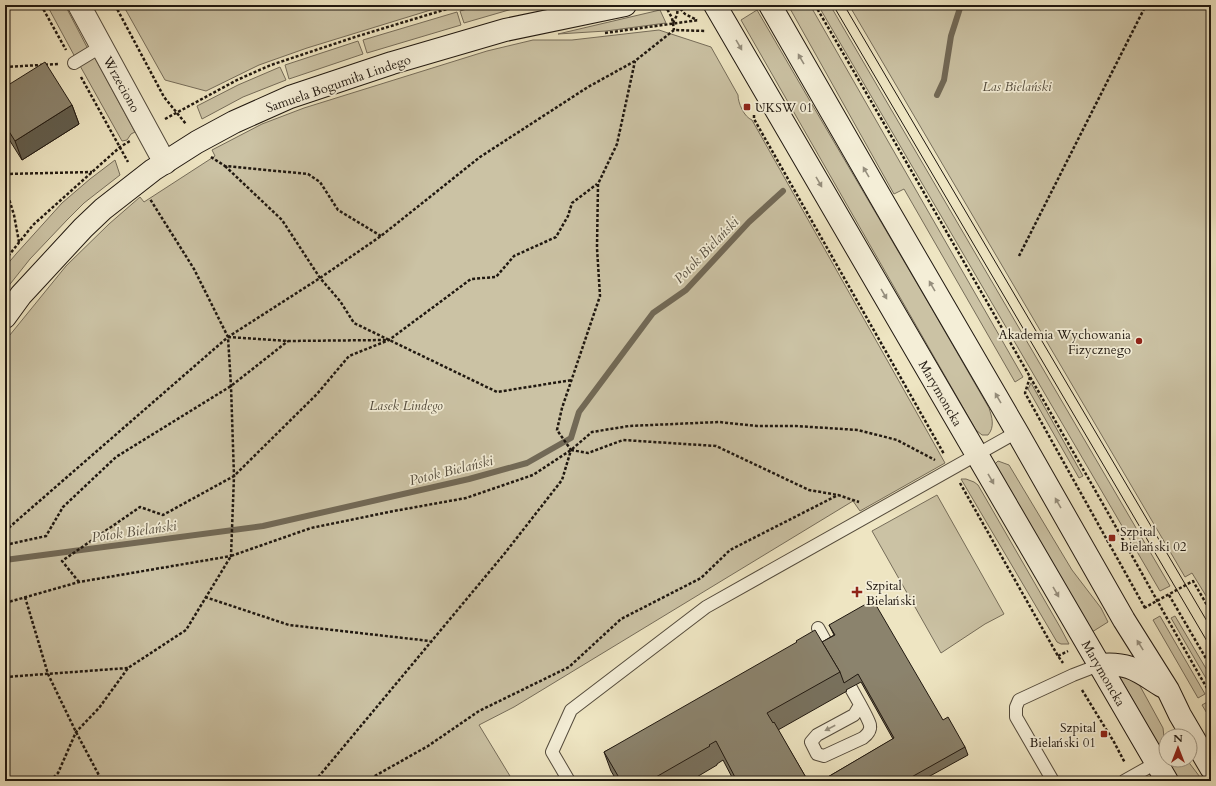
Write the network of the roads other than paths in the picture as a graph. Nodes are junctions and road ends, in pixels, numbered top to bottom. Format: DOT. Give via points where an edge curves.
graph roads {
  1 [pos="79,5"];
  2 [pos="558,5"];
  3 [pos="625,5"];
  4 [pos="715,5"];
  5 [pos="770,5"];
  6 [pos="505,30"];
  7 [pos="102,46"];
  8 [pos="74,63"];
  9 [pos="165,162"];
  10 [pos="5,317"];
  11 [pos="1018,432"];
  12 [pos="976,455"];
  13 [pos="818,628"];
  14 [pos="828,646"];
  15 [pos="1099,665"];
  16 [pos="851,688"];
  17 [pos="1168,690"];
  18 [pos="860,705"];
  19 [pos="1180,715"];
  20 [pos="1176,728"];
  21 [pos="1158,757"];
  22 [pos="1158,767"];
  23 [pos="1211,768"];
  24 [pos="1128,779"];
  25 [pos="569,781"];
  26 [pos="1053,781"];
  1 -- 7 [label="main road, Wrzeciono"];
  2 -- 6 [label="main road, Samuela Bogumiła Lindego"];
  3 -- 6 [label="main road, Samuela Bogumiła Lindego"];
  4 -- 12 [label="main road, Marymoncka, one-way"];
  11 -- 5 [label="main road, one-way"];
  6 -- 9 [label="main road, Samuela Bogumiła Lindego" via="296,94 256,111"];
  7 -- 8 [label="lane"];
  7 -- 9 [label="main road, Wrzeciono"];
  9 -- 10 [label="main road, Samuela Bogumiła Lindego" via="103,209 83,228"];
  11 -- 12 [label="lane"];
  17 -- 11 [label="main road, one-way" via="1124,620"];
  12 -- 15 [label="main road, Marymoncka, one-way"];
  12 -- 25 [label="lane" via="706,607 571,710 552,752"];
  13 -- 14 [label="lane"];
  15 -- 17 [label="main road" via="1113,663 1131,667"];
  15 -- 21 [label="main road, Marymoncka"];
  15 -- 26 [label="lane" via="1019,700 1016,707 1016,717"];
  16 -- 18 [label="lane"];
  17 -- 19 [label="main road"];
  18 -- 18 [label="lane, one-way" via="854,715 817,735 812,742 817,754 824,756 868,734 870,725"];
  19 -- 20 [label="main road"];
  19 -- 23 [label="main road"];
  22 -- 24 [label="lane"];
}
